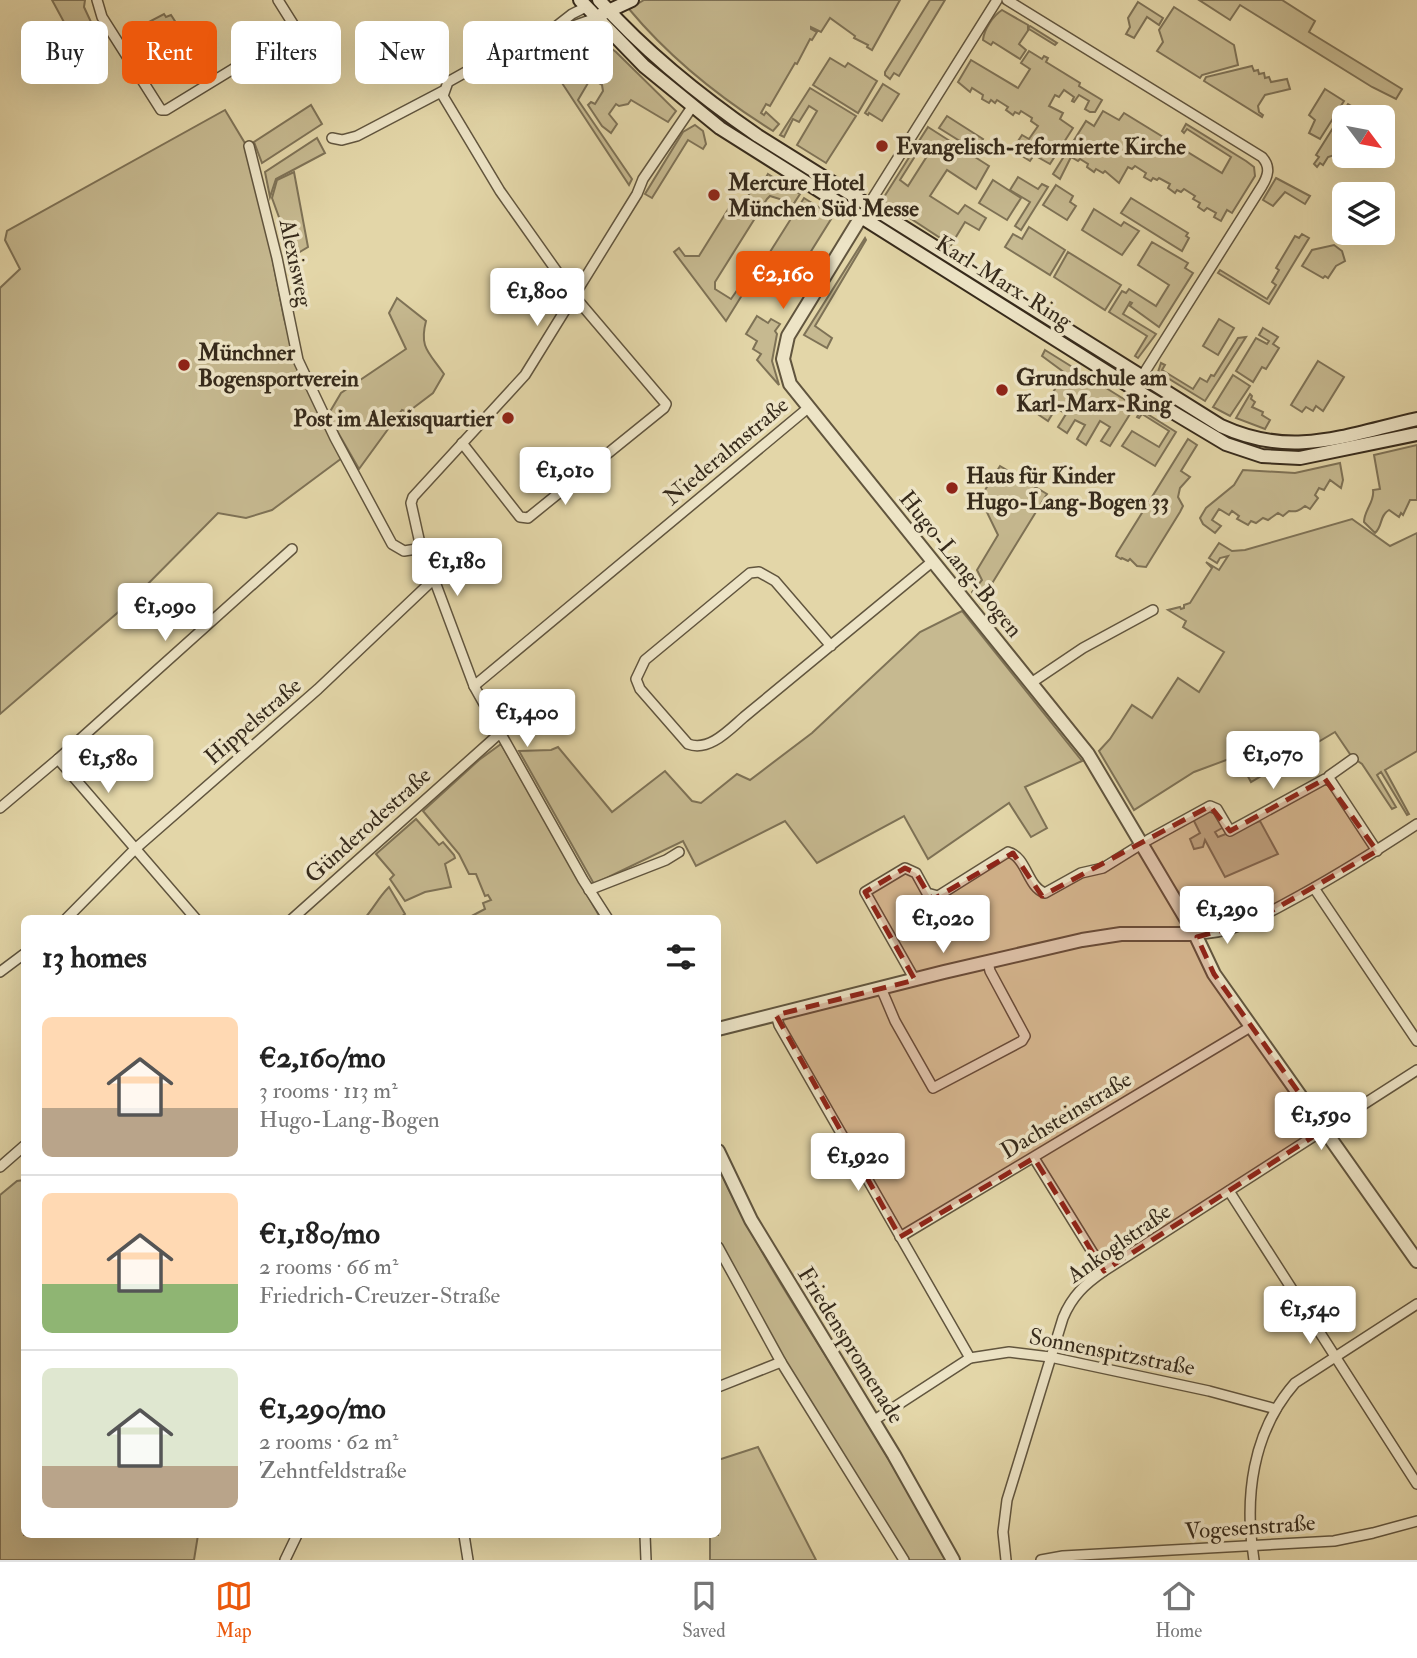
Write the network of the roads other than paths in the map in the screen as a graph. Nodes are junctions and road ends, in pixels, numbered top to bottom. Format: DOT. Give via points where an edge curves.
graph roads {
  1 [pos="97,0"];
  2 [pos="278,0"];
  3 [pos="632,0"];
  4 [pos="997,0"];
  5 [pos="1007,0"];
  6 [pos="583,3"];
  7 [pos="602,3"];
  8 [pos="596,18"];
  9 [pos="291,21"];
  10 [pos="563,21"];
  11 [pos="588,21"];
  12 [pos="231,70"];
  13 [pos="463,73"];
  14 [pos="443,91"];
  15 [pos="692,107"];
  16 [pos="332,138"];
  17 [pos="249,146"];
  18 [pos="869,206"];
  19 [pos="861,218"];
  20 [pos="575,297"];
  21 [pos="1142,377"];
  22 [pos="1134,389"];
  23 [pos="808,408"];
  24 [pos="1417,419"];
  25 [pos="1417,433"];
  26 [pos="462,443"];
  27 [pos="423,548"];
  28 [pos="292,549"];
  29 [pos="933,561"];
  30 [pos="434,579"];
  31 [pos="1153,610"];
  32 [pos="831,646"];
  33 [pos="1031,683"];
  34 [pos="474,685"];
  35 [pos="500,733"];
  36 [pos="58,759"];
  37 [pos="1353,759"];
  38 [pos="1328,780"];
  39 [pos="0,808"];
  40 [pos="1416,828"];
  41 [pos="1141,844"];
  42 [pos="135,849"];
  43 [pos="1377,851"];
  44 [pos="679,852"];
  45 [pos="1314,888"];
  46 [pos="589,890"];
  47 [pos="70,915"];
  48 [pos="193,915"];
  49 [pos="296,915"];
  50 [pos="605,915"];
  51 [pos="1195,934"];
  52 [pos="21,956"];
  53 [pos="988,962"];
  54 [pos="0,972"];
  55 [pos="915,980"];
  56 [pos="881,988"];
  57 [pos="776,1015"];
  58 [pos="1252,1026"];
  59 [pos="721,1028"];
  60 [pos="1417,1041"];
  61 [pos="1417,1070"];
  62 [pos="1325,1129"];
  63 [pos="21,1149"];
  64 [pos="721,1157"];
  65 [pos="1034,1158"];
  66 [pos="0,1167"];
  67 [pos="1229,1191"];
  68 [pos="900,1237"];
  69 [pos="721,1252"];
  70 [pos="1417,1261"];
  71 [pos="1104,1271"];
  72 [pos="1417,1304"];
  73 [pos="1335,1356"];
  74 [pos="1050,1357"];
  75 [pos="970,1358"];
  76 [pos="781,1362"];
  77 [pos="721,1386"];
  78 [pos="1276,1409"];
  79 [pos="873,1421"];
  80 [pos="1417,1484"];
  81 [pos="1417,1521"];
  82 [pos="296,1538"];
  83 [pos="464,1538"];
  84 [pos="645,1538"];
  85 [pos="1251,1546"];
  86 [pos="285,1560"];
  87 [pos="468,1560"];
  88 [pos="646,1560"];
  89 [pos="904,1560"];
  90 [pos="953,1560"];
  91 [pos="1006,1560"];
  92 [pos="1041,1560"];
  93 [pos="1254,1560"];
  1 -- 12 [label="street" via="102,17 161,110"];
  2 -- 9 [label="street"];
  3 -- 7 [label="street"];
  4 -- 18 [label="street"];
  5 -- 21 [label="street" via="1262,157 1268,166 1262,186"];
  6 -- 7 [label="street"];
  6 -- 8 [label="street, Karl-Marx-Ring"];
  6 -- 10 [label="street"];
  7 -- 8 [label="street"];
  7 -- 18 [label="street, Karl-Marx-Ring" via="665,66 725,114"];
  8 -- 11 [label="street"];
  8 -- 15 [label="street, Karl-Marx-Ring"];
  13 -- 14 [label="street" via="447,82"];
  14 -- 16 [label="street" via="357,136"];
  14 -- 20 [label="street" via="500,191"];
  15 -- 19 [label="street, Karl-Marx-Ring"];
  15 -- 20 [label="street" via="643,179"];
  17 -- 27 [label="street, Alexisweg" via="293,346 310,387 392,544 404,551"];
  18 -- 19 [label="street"];
  18 -- 21 [label="street, Karl-Marx-Ring"];
  19 -- 22 [label="street, Karl-Marx-Ring"];
  19 -- 23 [label="street, Hugo-Lang-Bogen" via="786,343 786,377"];
  20 -- 26 [label="street" via="526,375"];
  20 -- 26 [label="street" via="665,400 664,408 528,518 520,517"];
  21 -- 22 [label="street"];
  21 -- 24 [label="street, Karl-Marx-Ring" via="1222,426 1266,442 1319,441"];
  22 -- 25 [label="street, Karl-Marx-Ring" via="1226,444 1271,457 1320,455"];
  23 -- 29 [label="street, Hugo-Lang-Bogen"];
  23 -- 34 [label="street, Niederalmstraße"];
  26 -- 27 [label="street" via="413,497 414,522"];
  27 -- 30 [label="street"];
  28 -- 36 [label="street"];
  29 -- 32 [label="street"];
  29 -- 33 [label="street, Hugo-Lang-Bogen"];
  30 -- 34 [label="street"];
  30 -- 42 [label="street, Hippelstraße" via="318,689"];
  31 -- 33 [label="street"];
  32 -- 32 [label="street" via="732,728 702,746 694,747 682,739 636,679 645,660 750,573 775,580"];
  33 -- 41 [label="street, Hugo-Lang-Bogen" via="1088,754"];
  34 -- 35 [label="street"];
  35 -- 46 [label="street"];
  35 -- 49 [label="street, Günderodestraße"];
  36 -- 39 [label="street"];
  36 -- 42 [label="street"];
  37 -- 38 [label="street"];
  38 -- 41 [label="street" via="1230,831 1217,809 1210,806"];
  38 -- 43 [label="street"];
  40 -- 43 [label="street"];
  41 -- 51 [label="street, Hugo-Lang-Bogen"];
  41 -- 55 [label="street" via="1103,868 1082,873 1045,893 1008,852 938,896 928,892 909,868 865,892"];
  42 -- 47 [label="street, Hippelstraße"];
  42 -- 48 [label="street"];
  43 -- 45 [label="street"];
  44 -- 46 [label="street"];
  45 -- 51 [label="street" via="1244,925"];
  45 -- 60 [label="street"];
  46 -- 50 [label="street"];
  51 -- 53 [label="street" via="1111,934"];
  51 -- 58 [label="street, Hugo-Lang-Bogen" via="1209,966"];
  52 -- 54 [label="street"];
  53 -- 55 [label="street"];
  53 -- 56 [label="street" via="1025,1036 933,1088"];
  55 -- 56 [label="street"];
  56 -- 57 [label="street"];
  57 -- 59 [label="street"];
  57 -- 68 [label="street"];
  58 -- 62 [label="street, Hugo-Lang-Bogen"];
  58 -- 65 [label="street, Dachsteinstraße"];
  61 -- 62 [label="street, Ankoglstraße"];
  62 -- 67 [label="street, Ankoglstraße"];
  62 -- 70 [label="street, Hugo-Lang-Bogen"];
  63 -- 66 [label="street"];
  64 -- 79 [label="street, Friedenspromenade" via="769,1252"];
  65 -- 68 [label="street, Dachsteinstraße"];
  65 -- 71 [label="street"];
  67 -- 71 [label="street, Ankoglstraße"];
  67 -- 73 [label="street"];
  68 -- 75 [label="street"];
  69 -- 76 [label="street"];
  71 -- 74 [label="street, Ankoglstraße" via="1083,1285 1071,1301"];
  72 -- 73 [label="street"];
  73 -- 78 [label="street" via="1295,1383"];
  73 -- 80 [label="street"];
  74 -- 75 [label="street, Sonnenspitzstraße" via="1009,1352"];
  74 -- 78 [label="street, Sonnenspitzstraße"];
  74 -- 91 [label="street, Ankoglstraße" via="1007,1500"];
  75 -- 79 [label="street, Sonnenspitzstraße"];
  76 -- 77 [label="street"];
  76 -- 89 [label="street"];
  78 -- 85 [label="street" via="1255,1462"];
  79 -- 90 [label="street, Friedenspromenade"];
  81 -- 85 [label="street, Vogesenstraße" via="1334,1541"];
  82 -- 86 [label="street"];
  83 -- 87 [label="street"];
  84 -- 88 [label="street"];
  85 -- 92 [label="street, Vogesenstraße"];
  85 -- 93 [label="street"];
}
